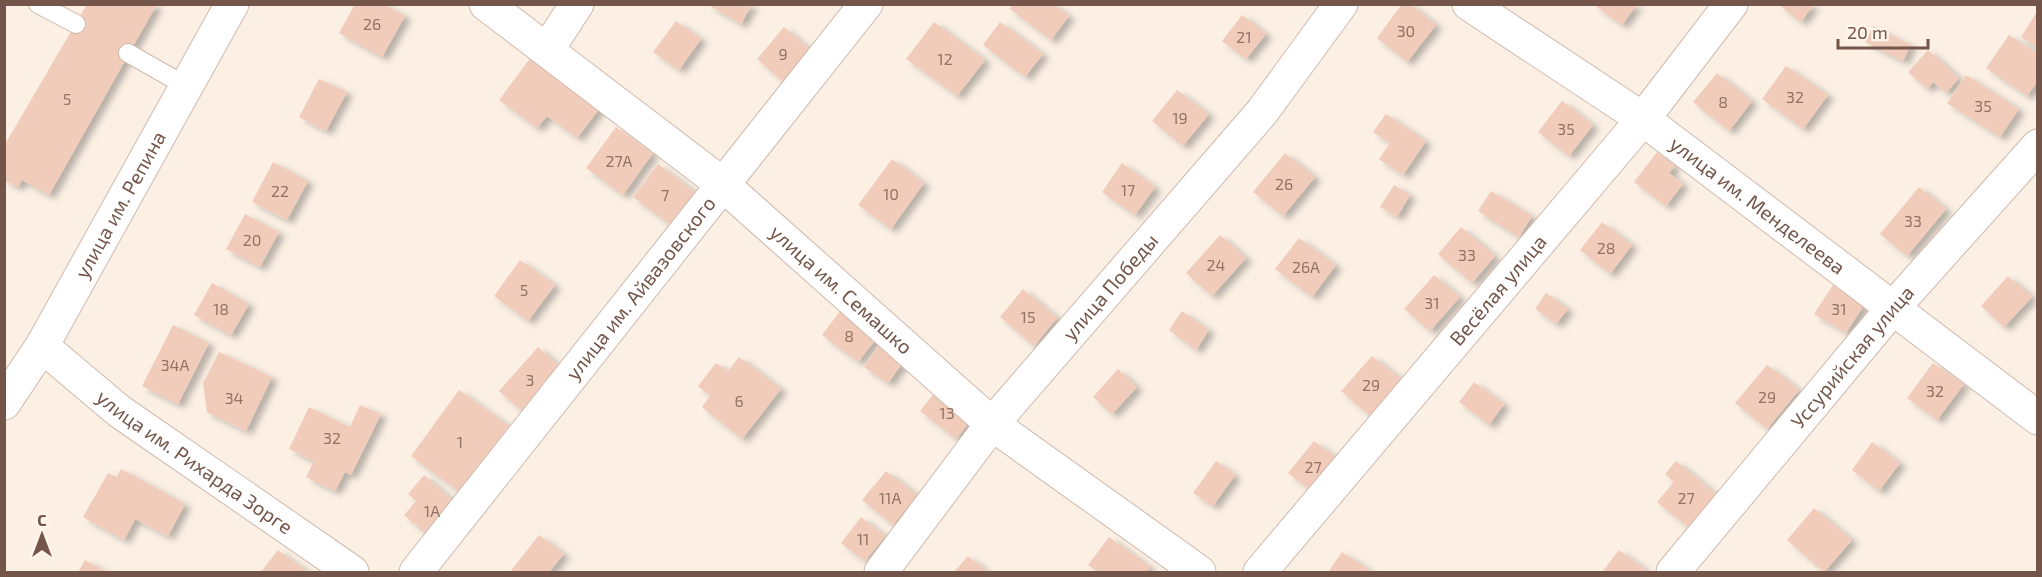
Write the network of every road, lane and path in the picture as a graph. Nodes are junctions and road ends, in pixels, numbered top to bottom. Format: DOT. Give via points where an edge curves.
graph roads {
  1 [pos="38,4"];
  2 [pos="232,4"];
  3 [pos="486,4"];
  4 [pos="577,4"];
  5 [pos="866,4"];
  6 [pos="1341,4"];
  7 [pos="1469,4"];
  8 [pos="1731,4"];
  9 [pos="76,24"];
  10 [pos="547,50"];
  11 [pos="128,52"];
  12 [pos="186,86"];
  13 [pos="1643,119"];
  14 [pos="2037,146"];
  15 [pos="722,183"];
  16 [pos="1892,309"];
  17 [pos="42,346"];
  18 [pos="4,403"];
  19 [pos="2037,418"];
  20 [pos="992,424"];
  21 [pos="352,573"];
  22 [pos="416,573"];
  23 [pos="881,573"];
  24 [pos="1199,573"];
  25 [pos="1260,573"];
  26 [pos="1673,573"];
  1 -- 9 [label="lane"];
  2 -- 12 [label="street, улица им. Репина"];
  3 -- 10 [label="street, улица им. Семашко"];
  4 -- 10 [label="street"];
  5 -- 15 [label="street, улица им. Айвазовского"];
  6 -- 20 [label="street, улица Победы" via="1262,112"];
  7 -- 13 [label="street, улица им. Менделеева"];
  8 -- 13 [label="street, Весёлая улица"];
  10 -- 15 [label="street, улица им. Семашко"];
  11 -- 12 [label="lane"];
  12 -- 17 [label="street, улица им. Репина"];
  13 -- 16 [label="street, улица им. Менделеева"];
  13 -- 25 [label="street, Весёлая улица"];
  14 -- 16 [label="street, Уссурийская улица"];
  15 -- 20 [label="street, улица им. Семашко"];
  15 -- 22 [label="street, улица им. Айвазовского"];
  16 -- 19 [label="street, улица им. Менделеева"];
  16 -- 26 [label="street, Уссурийская улица"];
  17 -- 18 [label="street, улица им. Репина"];
  17 -- 21 [label="street, улица им. Рихарда Зорге" via="119,411"];
  20 -- 23 [label="street, улица Победы"];
  20 -- 24 [label="street, улица им. Семашко"];
}
